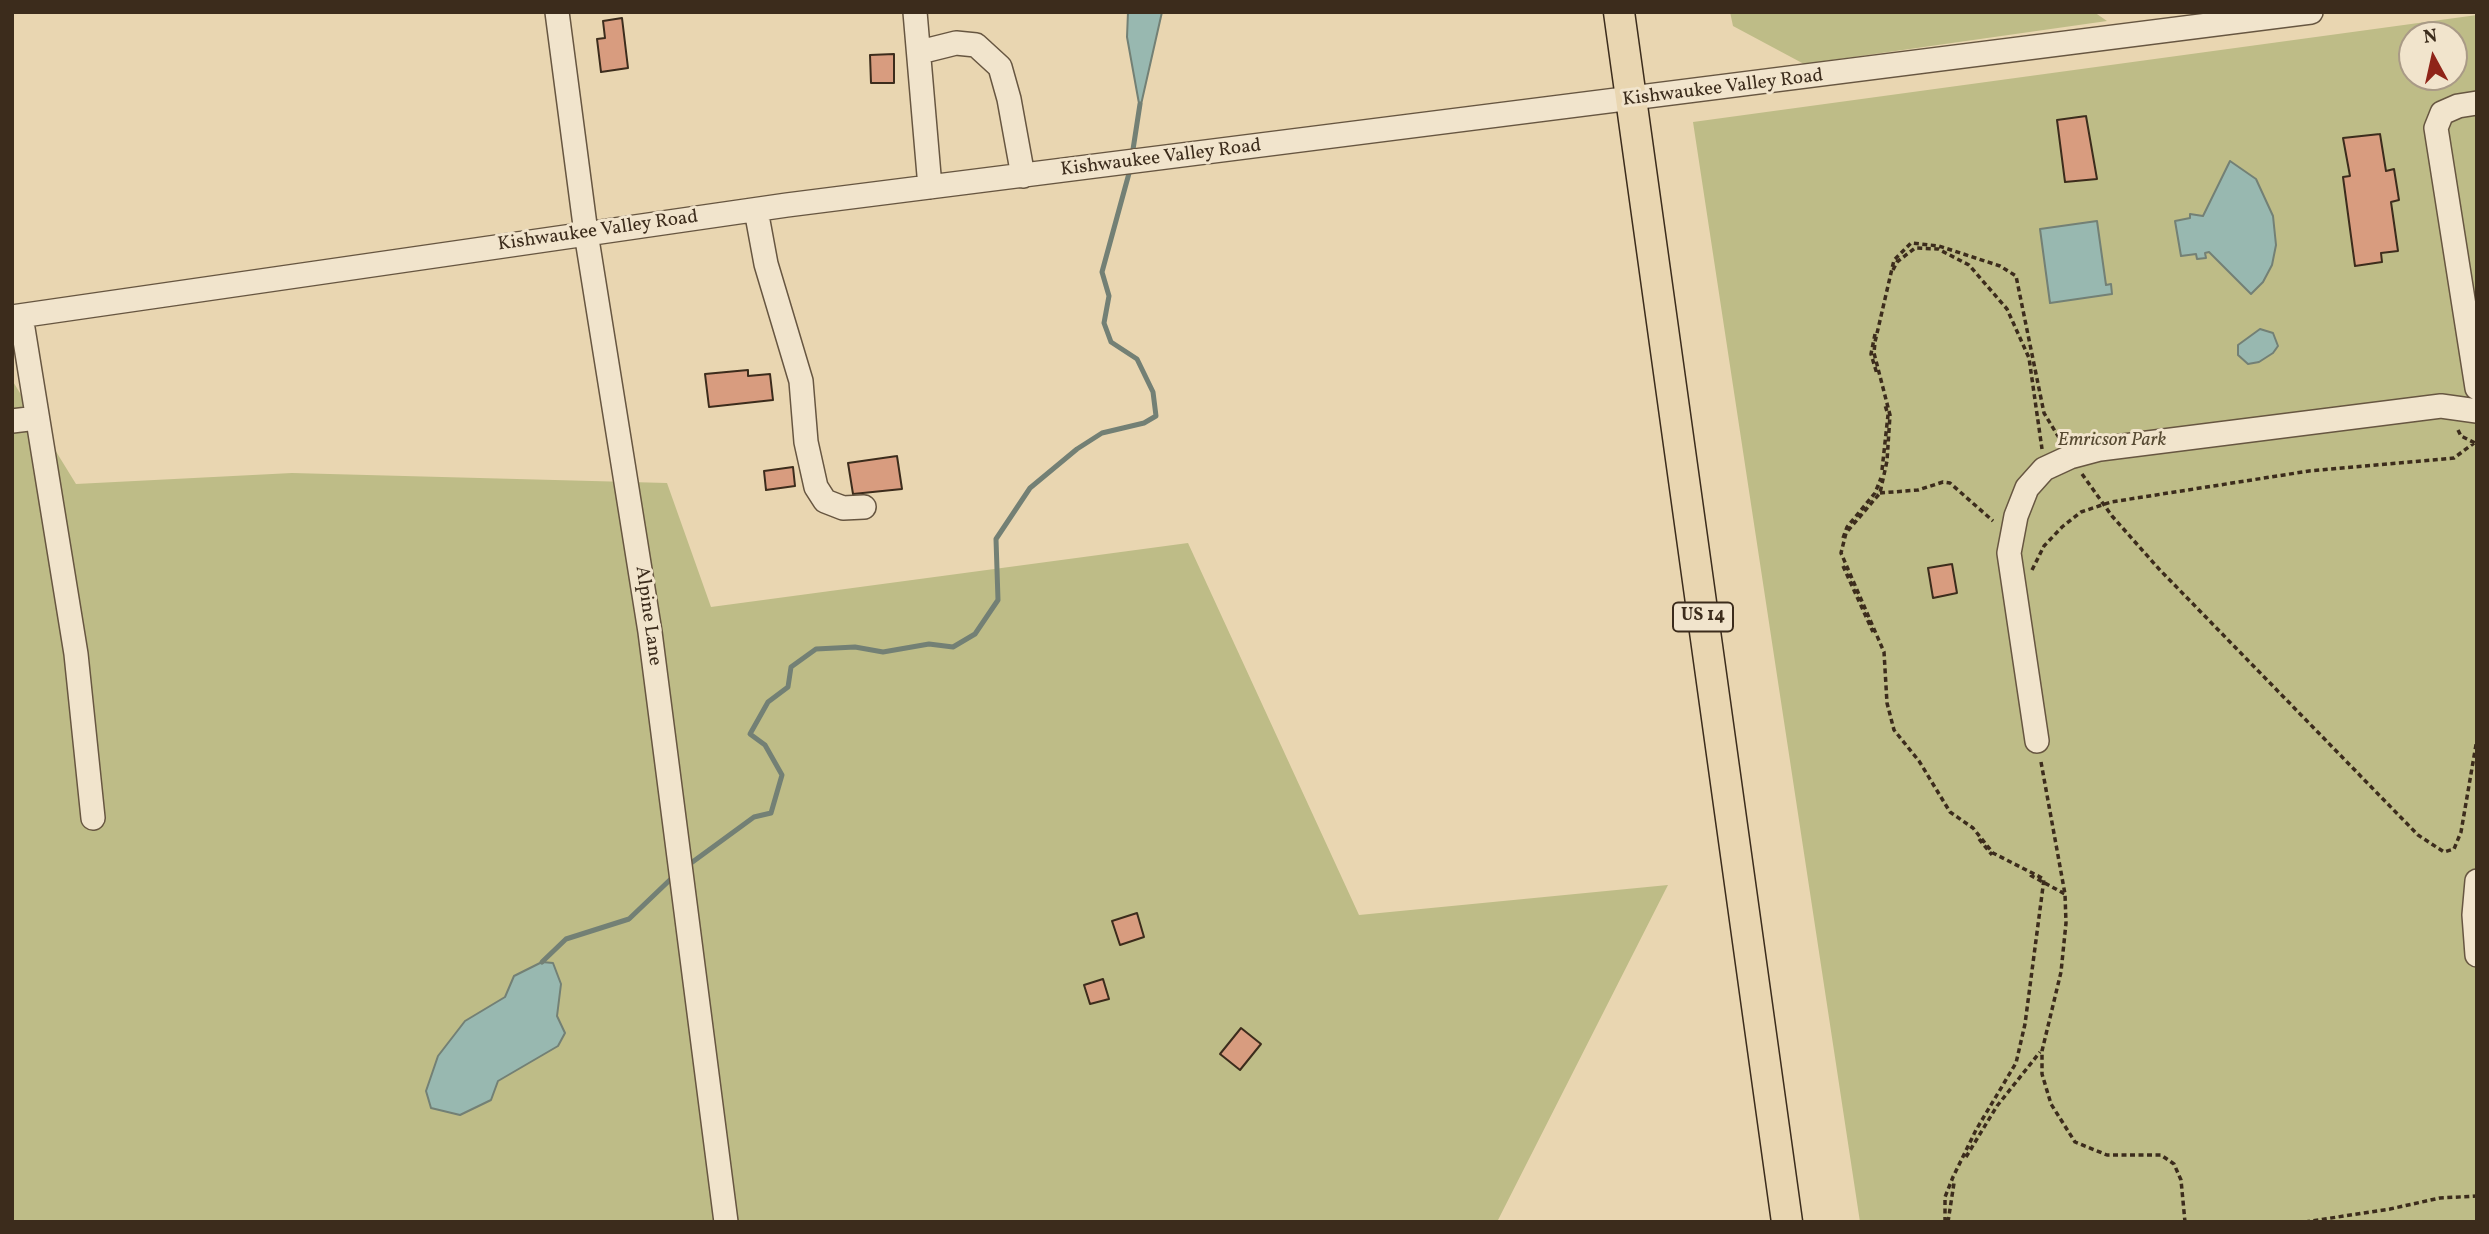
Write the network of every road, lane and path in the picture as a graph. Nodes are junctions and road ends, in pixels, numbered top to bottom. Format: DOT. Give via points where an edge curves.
graph roads {
  1 [pos="557,12"];
  2 [pos="915,12"];
  3 [pos="1619,12"];
  4 [pos="2311,12"];
  5 [pos="2205,19"];
  6 [pos="920,52"];
  7 [pos="1632,101"];
  8 [pos="2477,103"];
  9 [pos="1023,176"];
  10 [pos="930,187"];
  11 [pos="756,209"];
  12 [pos="586,233"];
  13 [pos="1887,280"];
  14 [pos="17,317"];
  15 [pos="2476,374"];
  16 [pos="2477,411"];
  17 [pos="37,418"];
  18 [pos="12,421"];
  19 [pos="2474,443"];
  20 [pos="2070,457"];
  21 [pos="2044,469"];
  22 [pos="1878,493"];
  23 [pos="2104,505"];
  24 [pos="864,507"];
  25 [pos="2012,534"];
  26 [pos="2017,605"];
  27 [pos="2477,739"];
  28 [pos="2038,741"];
  29 [pos="93,818"];
  30 [pos="2477,881"];
  31 [pos="2044,883"];
  32 [pos="2065,894"];
  33 [pos="2477,955"];
  34 [pos="2042,1051"];
  35 [pos="2477,1196"];
  36 [pos="726,1222"];
  37 [pos="1787,1222"];
  38 [pos="1946,1222"];
  39 [pos="2185,1222"];
  40 [pos="2305,1222"];
  1 -- 12 [label="street, Alpine Lane"];
  2 -- 6 [label="street"];
  3 -- 7 [label="main road, US 14"];
  4 -- 5 [label="street, Kishwaukee Valley Road"];
  5 -- 7 [label="street, Kishwaukee Valley Road"];
  6 -- 9 [label="street" via="956,43 976,46 1000,67"];
  6 -- 10 [label="street"];
  7 -- 9 [label="street, Kishwaukee Valley Road"];
  7 -- 37 [label="main road, US 14"];
  8 -- 15 [label="street" via="2442,113 2436,128"];
  9 -- 10 [label="street, Kishwaukee Valley Road"];
  10 -- 11 [label="street, Kishwaukee Valley Road"];
  11 -- 12 [label="street, Kishwaukee Valley Road"];
  11 -- 24 [label="street" via="766,264 801,381 806,442 816,487 825,501 834,505"];
  12 -- 14 [label="street, Kishwaukee Valley Road"];
  12 -- 36 [label="street, Alpine Lane" via="650,632"];
  13 -- 20 [label="path" via="1894,260 1911,243 1940,246 2015,275 2044,413"];
  13 -- 21 [label="path" via="1897,262 1915,248 1938,248 1969,265 2007,309 2029,358"];
  13 -- 22 [label="path" via="1871,354 1888,415"];
  14 -- 17 [label="street"];
  16 -- 20 [label="street" via="2441,407 2100,449"];
  17 -- 18 [label="street"];
  17 -- 29 [label="street" via="76,654"];
  19 -- 23 [label="path" via="2455,458 2309,471"];
  20 -- 21 [label="street"];
  20 -- 23 [label="path"];
  21 -- 25 [label="street" via="2027,488"];
  22 -- 25 [label="path" via="1950,484"];
  22 -- 31 [label="path" via="1844,532 1839,552 1882,654 1885,704 1893,730 1919,762 1949,814 1971,829 1990,854"];
  23 -- 26 [label="path" via="2081,512 2044,546"];
  23 -- 27 [label="path" via="2159,569 2354,770 2418,835 2444,852 2454,849 2461,832"];
  25 -- 26 [label="street" via="2009,554"];
  26 -- 28 [label="street"];
  28 -- 32 [label="path"];
  30 -- 33 [label="street"];
  31 -- 32 [label="path"];
  31 -- 38 [label="path" via="2016,1063 1976,1130 1945,1197"];
  32 -- 34 [label="path" via="2061,972"];
  34 -- 38 [label="path" via="1979,1132 1955,1178"];
  34 -- 39 [label="path" via="2042,1074 2051,1104 2075,1142 2107,1155 2161,1155 2174,1164 2181,1180"];
  35 -- 40 [label="path" via="2440,1198"];
}
